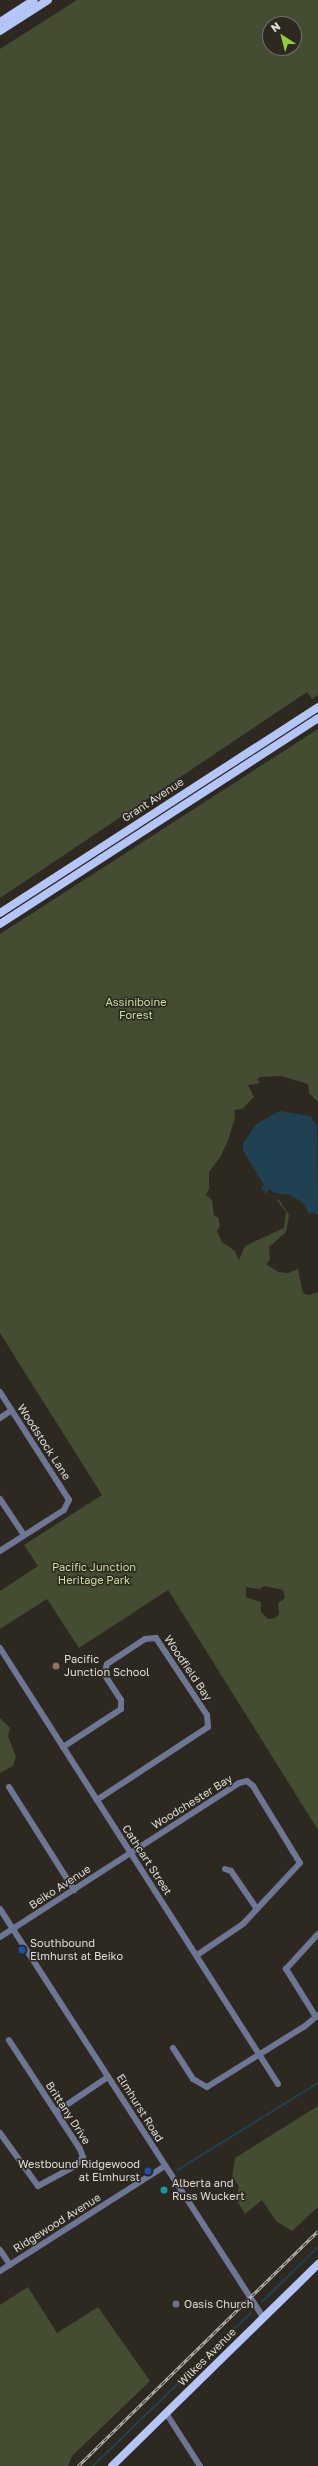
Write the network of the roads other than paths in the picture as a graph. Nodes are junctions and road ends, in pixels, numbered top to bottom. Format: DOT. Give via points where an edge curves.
graph roads {
  1 [pos="34,0"];
  2 [pos="48,0"];
  3 [pos="0,22"];
  4 [pos="0,31"];
  5 [pos="318,707"];
  6 [pos="318,718"];
  7 [pos="0,912"];
  8 [pos="0,924"];
  9 [pos="0,1392"];
  10 [pos="12,1410"];
  11 [pos="0,1418"];
  12 [pos="0,1499"];
  13 [pos="24,1536"];
  14 [pos="0,1551"];
  15 [pos="0,1648"];
  16 [pos="63,1747"];
  17 [pos="9,1787"];
  18 [pos="97,1800"];
  19 [pos="130,1853"];
  20 [pos="225,1869"];
  21 [pos="74,1890"];
  22 [pos="0,1909"];
  23 [pos="258,1909"];
  24 [pos="13,1929"];
  25 [pos="318,1934"];
  26 [pos="0,1937"];
  27 [pos="197,1955"];
  28 [pos="317,2016"];
  29 [pos="9,2040"];
  30 [pos="173,2048"];
  31 [pos="260,2055"];
  32 [pos="108,2077"];
  33 [pos="278,2084"];
  34 [pos="56,2112"];
  35 [pos="0,2133"];
  36 [pos="165,2166"];
  37 [pos="0,2250"];
  38 [pos="318,2264"];
  39 [pos="10,2265"];
  40 [pos="0,2271"];
  41 [pos="263,2317"];
  42 [pos="166,2413"];
  43 [pos="112,2466"];
  44 [pos="200,2466"];
  1 -- 3 [label="main road"];
  2 -- 4 [label="main road"];
  5 -- 7 [label="main road, Grant Avenue"];
  6 -- 8 [label="main road, Grant Avenue"];
  9 -- 10 [label="street, Woodstock Lane"];
  10 -- 11 [label="street"];
  10 -- 13 [label="street, Woodstock Lane" via="69,1503 64,1510"];
  12 -- 13 [label="street"];
  13 -- 14 [label="street"];
  15 -- 16 [label="street, Cathcart Street"];
  16 -- 18 [label="street, Cathcart Street"];
  16 -- 18 [label="street, Woodfield Bay" via="121,1709 121,1700 104,1674 107,1664 145,1639 156,1638 207,1714 208,1727"];
  17 -- 21 [label="street"];
  18 -- 19 [label="street, Cathcart Street"];
  19 -- 21 [label="street, Beiko Avenue"];
  19 -- 23 [label="street, Woodchester Bay" via="239,1783 247,1781 253,1786 300,1863"];
  19 -- 27 [label="street, Cathcart Street"];
  20 -- 23 [label="street" via="231,1871"];
  21 -- 24 [label="street, Beiko Avenue"];
  22 -- 24 [label="street, Elmhurst Road"];
  23 -- 27 [label="street, Woodchester Bay" via="243,1924"];
  24 -- 26 [label="street, Beiko Avenue"];
  24 -- 32 [label="street, Elmhurst Road"];
  25 -- 28 [label="street" via="286,1969"];
  27 -- 31 [label="street, Cathcart Street"];
  28 -- 31 [label="street"];
  29 -- 34 [label="street, Brittany Drive"];
  30 -- 31 [label="street" via="193,2079 207,2087"];
  31 -- 33 [label="street, Cathcart Street"];
  32 -- 34 [label="street"];
  32 -- 36 [label="street, Elmhurst Road"];
  34 -- 35 [label="street, Brittany Drive" via="83,2157 75,2166 41,2186 31,2180"];
  36 -- 39 [label="street, Ridgewood Avenue"];
  36 -- 41 [label="street, Elmhurst Road"];
  37 -- 39 [label="street"];
  38 -- 41 [label="main road, Wilkes Avenue"];
  39 -- 40 [label="street, Ridgewood Avenue"];
  41 -- 42 [label="main road, Wilkes Avenue"];
  42 -- 43 [label="main road, Wilkes Avenue"];
  42 -- 44 [label="street"];
}
